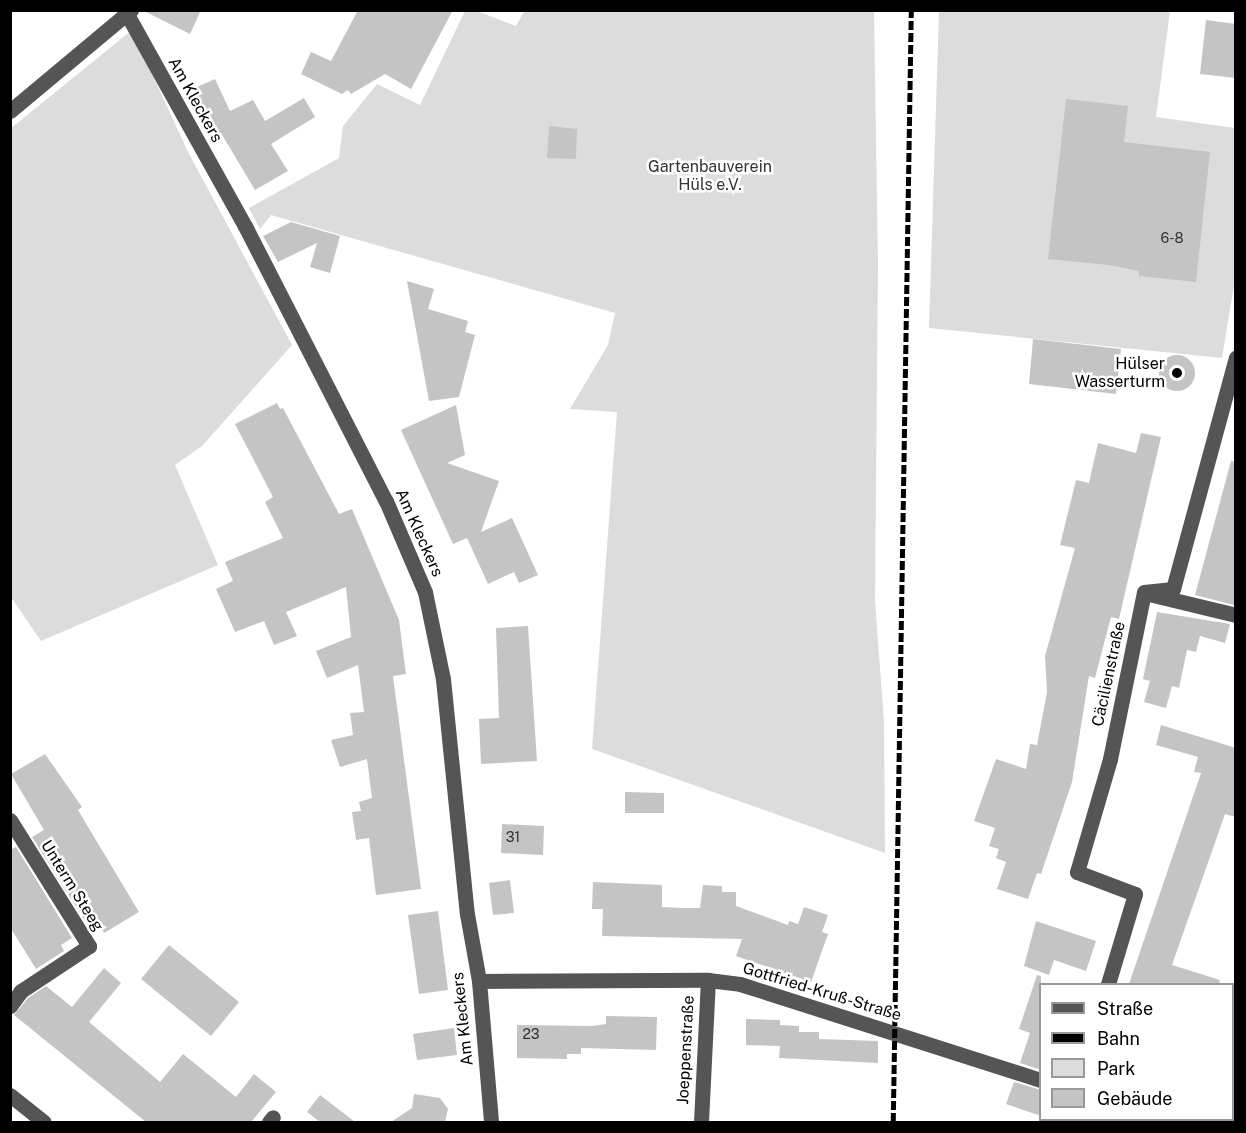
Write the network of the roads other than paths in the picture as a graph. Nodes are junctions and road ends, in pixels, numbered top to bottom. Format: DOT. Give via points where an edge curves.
graph roads {
  1 [pos="130,13"];
  2 [pos="10,111"];
  3 [pos="1236,357"];
  4 [pos="1144,592"];
  5 [pos="1236,615"];
  6 [pos="10,820"];
  7 [pos="708,980"];
  8 [pos="479,981"];
  9 [pos="1108,983"];
  10 [pos="10,1006"];
  11 [pos="1039,1079"];
  12 [pos="10,1095"];
  13 [pos="44,1122"];
  14 [pos="491,1122"];
  15 [pos="701,1122"];
  1 -- 2 [label="street"];
  1 -- 8 [label="street, Am Kleckers" via="386,501 425,592 443,679 467,914"];
  3 -- 4 [label="street" via="1173,589"];
  4 -- 5 [label="street"];
  4 -- 9 [label="street, Cäcilienstraße" via="1110,759 1077,872 1135,894"];
  6 -- 10 [label="street, Unterm Steeg" via="89,946 21,992"];
  7 -- 8 [label="street, Gottfried-Kruß-Straße"];
  7 -- 11 [label="street, Gottfried-Kruß-Straße" via="740,984"];
  7 -- 15 [label="street, Joeppenstraße"];
  8 -- 14 [label="street, Am Kleckers"];
  12 -- 13 [label="street"];
}
